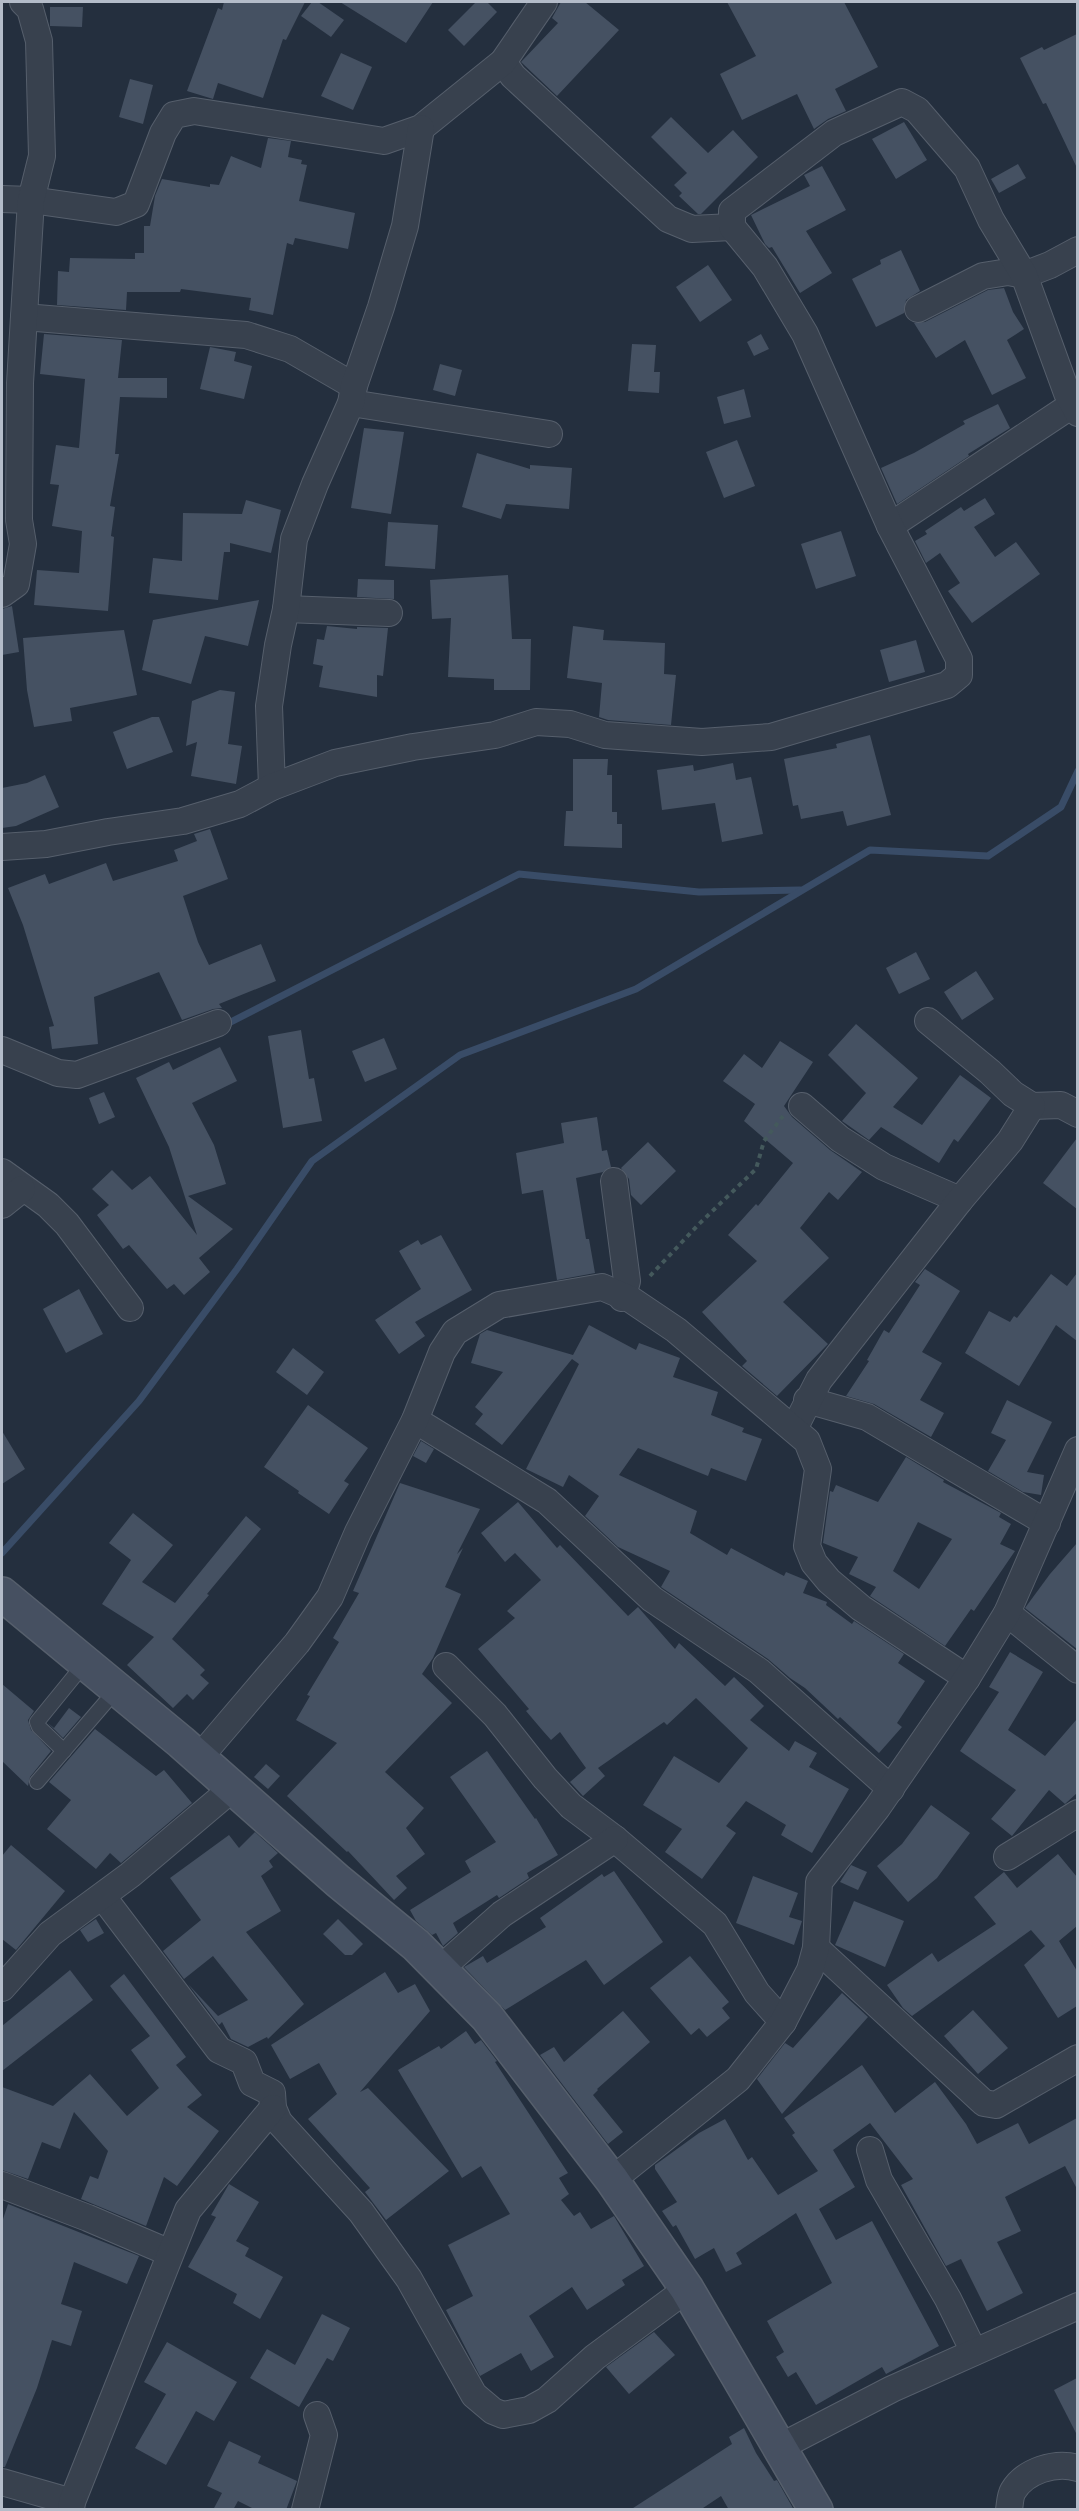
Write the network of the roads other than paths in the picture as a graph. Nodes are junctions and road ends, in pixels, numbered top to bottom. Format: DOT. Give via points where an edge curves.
graph roads {
  1 [pos="23,2"];
  2 [pos="544,2"];
  3 [pos="503,62"];
  4 [pos="421,128"];
  5 [pos="2,199"];
  6 [pos="31,200"];
  7 [pos="732,227"];
  8 [pos="1077,250"];
  9 [pos="1024,275"];
  10 [pos="918,309"];
  11 [pos="24,317"];
  12 [pos="11,387"];
  13 [pos="352,395"];
  14 [pos="1073,399"];
  15 [pos="549,434"];
  16 [pos="890,526"];
  17 [pos="2,594"];
  18 [pos="286,609"];
  19 [pos="389,613"];
  20 [pos="272,787"];
  21 [pos="2,847"];
  22 [pos="928,1021"];
  23 [pos="218,1023"];
  24 [pos="2,1050"];
  25 [pos="802,1106"];
  26 [pos="1032,1106"];
  27 [pos="1077,1114"];
  28 [pos="2,1172"];
  29 [pos="614,1181"];
  30 [pos="22,1188"];
  31 [pos="960,1200"];
  32 [pos="2,1205"];
  33 [pos="626,1298"];
  34 [pos="130,1308"];
  35 [pos="807,1400"];
  36 [pos="415,1420"];
  37 [pos="794,1429"];
  38 [pos="1077,1450"];
  39 [pos="1047,1523"];
  40 [pos="2,1594"];
  41 [pos="1007,1613"];
  42 [pos="86,1663"];
  43 [pos="446,1666"];
  44 [pos="1077,1670"];
  45 [pos="967,1678"];
  46 [pos="117,1689"];
  47 [pos="64,1751"];
  48 [pos="199,1758"];
  49 [pos="37,1782"];
  50 [pos="234,1787"];
  51 [pos="891,1789"];
  52 [pos="1077,1813"];
  53 [pos="615,1839"];
  54 [pos="1006,1857"];
  55 [pos="103,1896"];
  56 [pos="816,1948"];
  57 [pos="440,1969"];
  58 [pos="2,1988"];
  59 [pos="783,2022"];
  60 [pos="1077,2058"];
  61 [pos="273,2108"];
  62 [pos="870,2150"];
  63 [pos="612,2180"];
  64 [pos="2,2185"];
  65 [pos="170,2253"];
  66 [pos="687,2289"];
  67 [pos="1077,2306"];
  68 [pos="974,2352"];
  69 [pos="317,2415"];
  70 [pos="778,2448"];
  71 [pos="1077,2468"];
  72 [pos="2,2482"];
  73 [pos="71,2506"];
  74 [pos="305,2510"];
  75 [pos="816,2510"];
  76 [pos="1009,2510"];
  1 -- 6 [label="street" via="30,9 39,41 42,156"];
  2 -- 3 [label="street"];
  3 -- 4 [label="street"];
  3 -- 7 [label="street" via="513,76 668,219 692,229"];
  4 -- 6 [label="street" via="384,141 194,111 174,115 163,133 136,204 116,212"];
  4 -- 13 [label="street" via="405,226"];
  5 -- 6 [label="street"];
  6 -- 11 [label="street"];
  7 -- 9 [label="street" via="732,211 813,147 902,102 917,110 967,168 991,220"];
  7 -- 16 [label="street" via="765,267 804,334"];
  8 -- 9 [label="street"];
  9 -- 10 [label="street" via="1008,272 983,276"];
  9 -- 14 [label="street"];
  11 -- 12 [label="street"];
  11 -- 13 [label="street" via="246,335 290,349"];
  12 -- 17 [label="street" via="23,544 16,585"];
  13 -- 15 [label="street"];
  13 -- 18 [label="street" via="294,539"];
  14 -- 16 [label="street"];
  16 -- 20 [label="street" via="959,659 958,675 947,685 771,737 702,742 605,735 570,724 536,722 495,735 335,763"];
  18 -- 19 [label="street"];
  18 -- 20 [label="street" via="269,706"];
  20 -- 21 [label="street" via="240,804 183,820 46,844"];
  22 -- 26 [label="street"];
  23 -- 24 [label="street" via="78,1075 58,1073"];
  25 -- 31 [label="street" via="840,1140 884,1167"];
  26 -- 27 [label="street" via="1061,1105"];
  26 -- 31 [label="street" via="1010,1141"];
  28 -- 30 [label="street"];
  29 -- 33 [label="street"];
  30 -- 32 [label="street"];
  30 -- 34 [label="street" via="67,1224"];
  31 -- 35 [label="street"];
  33 -- 36 [label="street" via="602,1287 499,1305 455,1332 442,1352"];
  33 -- 37 [label="street" via="676,1330"];
  35 -- 37 [label="street"];
  35 -- 39 [label="street" via="867,1417"];
  36 -- 48 [label="street" via="330,1597 297,1643"];
  36 -- 51 [label="street" via="547,1501 652,1599 759,1671"];
  37 -- 45 [label="street" via="807,1441 818,1469 807,1546 814,1563 861,1608"];
  38 -- 39 [label="street"];
  39 -- 41 [label="street"];
  40 -- 42 [label="street"];
  41 -- 44 [label="street"];
  41 -- 45 [label="street"];
  42 -- 46 [label="street"];
  42 -- 47 [label="lane" via="37,1722"];
  43 -- 53 [label="street" via="495,1715 571,1806"];
  45 -- 51 [label="street"];
  46 -- 47 [label="lane"];
  46 -- 48 [label="street"];
  47 -- 49 [label="lane"];
  48 -- 50 [label="street"];
  50 -- 55 [label="street"];
  50 -- 57 [label="street"];
  51 -- 56 [label="street" via="819,1882"];
  52 -- 54 [label="street"];
  53 -- 57 [label="street" via="502,1914"];
  53 -- 59 [label="street" via="715,1924 757,1993"];
  55 -- 58 [label="street" via="50,1934"];
  55 -- 61 [label="street" via="219,2050 244,2062 252,2083 272,2093"];
  56 -- 59 [label="street" via="810,1970"];
  56 -- 60 [label="street" via="984,2103 996,2105"];
  57 -- 63 [label="street" via="487,2017"];
  59 -- 63 [label="street" via="738,2079"];
  61 -- 65 [label="street" via="188,2210"];
  61 -- 66 [label="street" via="279,2122 361,2212 409,2279 474,2395 493,2411 503,2415 529,2410 548,2400 595,2357"];
  62 -- 68 [label="street" via="879,2180"];
  63 -- 66 [label="street"];
  64 -- 65 [label="street"];
  65 -- 73 [label="street"];
  66 -- 70 [label="street"];
  67 -- 68 [label="street"];
  68 -- 70 [label="street" via="891,2389"];
  69 -- 74 [label="street" via="324,2435"];
  70 -- 75 [label="street"];
  71 -- 76 [label="street" via="1046,2467 1027,2476 1012,2492"];
  72 -- 73 [label="street"];
}
